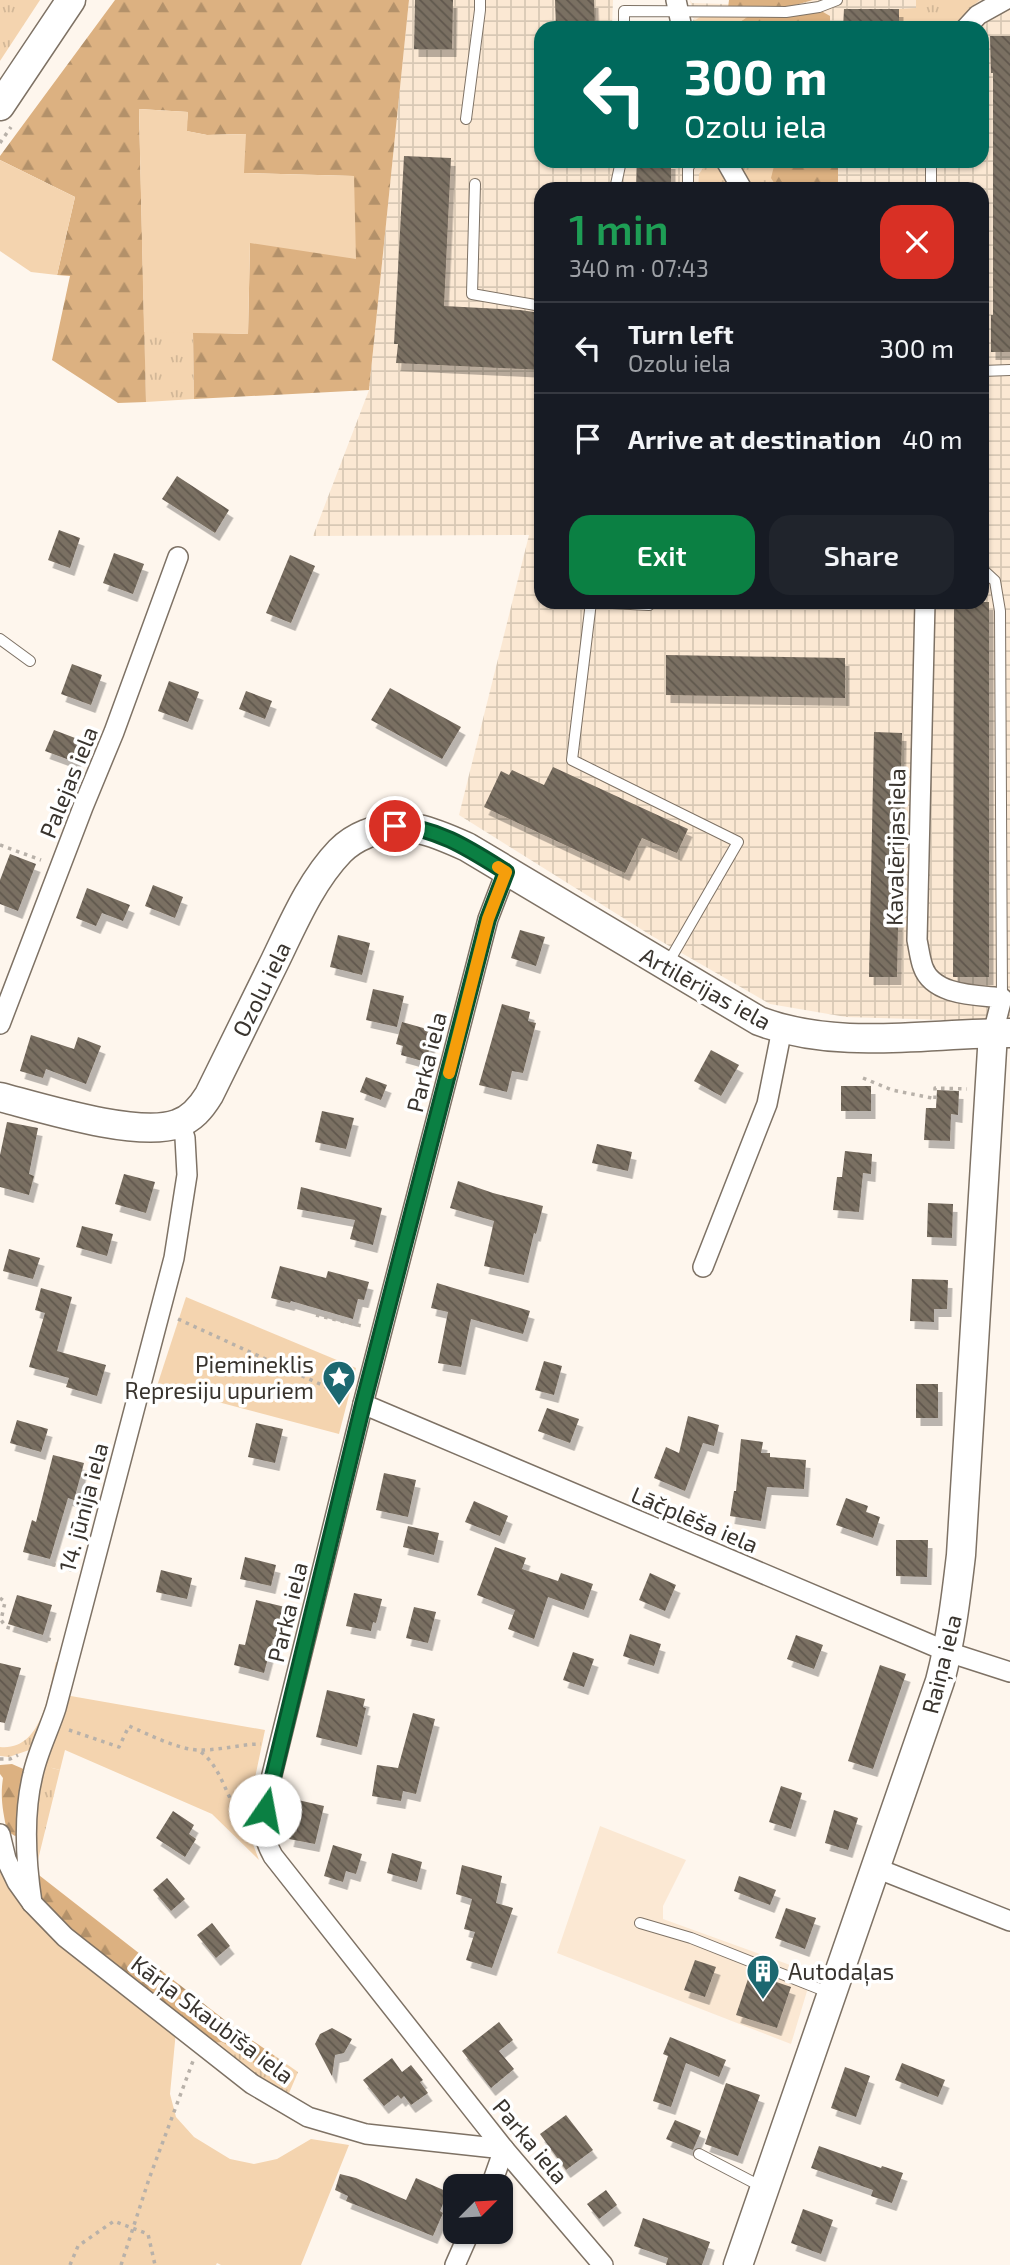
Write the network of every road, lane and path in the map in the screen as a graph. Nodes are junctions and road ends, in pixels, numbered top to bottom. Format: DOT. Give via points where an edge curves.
graph roads {
  1 [pos="71,0"];
  2 [pos="480,0"];
  3 [pos="837,0"];
  4 [pos="1005,0"];
  5 [pos="679,13"];
  6 [pos="624,21"];
  7 [pos="972,21"];
  8 [pos="0,106"];
  9 [pos="466,119"];
  10 [pos="475,184"];
  11 [pos="534,305"];
  12 [pos="1010,370"];
  13 [pos="989,371"];
  14 [pos="178,557"];
  15 [pos="989,575"];
  16 [pos="592,609"];
  17 [pos="925,609"];
  18 [pos="0,639"];
  19 [pos="30,662"];
  20 [pos="0,845"];
  21 [pos="59,870"];
  22 [pos="506,872"];
  23 [pos="666,967"];
  24 [pos="1002,998"];
  25 [pos="0,1024"];
  26 [pos="782,1030"];
  27 [pos="1002,1033"];
  28 [pos="863,1078"];
  29 [pos="989,1090"];
  30 [pos="0,1097"];
  31 [pos="180,1123"];
  32 [pos="703,1267"];
  33 [pos="160,1311"];
  34 [pos="316,1315"];
  35 [pos="382,1331"];
  36 [pos="363,1404"];
  37 [pos="44,1562"];
  38 [pos="91,1574"];
  39 [pos="0,1598"];
  40 [pos="72,1645"];
  41 [pos="948,1653"];
  42 [pos="1010,1672"];
  43 [pos="68,1730"];
  44 [pos="280,1743"];
  45 [pos="200,1751"];
  46 [pos="14,1757"];
  47 [pos="0,1759"];
  48 [pos="242,1819"];
  49 [pos="0,1834"];
  50 [pos="876,1868"];
  51 [pos="32,1903"];
  52 [pos="1010,1921"];
  53 [pos="640,1923"];
  54 [pos="832,1994"];
  55 [pos="200,2043"];
  56 [pos="504,2149"];
  57 [pos="699,2154"];
  58 [pos="495,2174"];
  59 [pos="765,2189"];
  60 [pos="133,2227"];
  61 [pos="464,2244"];
  62 [pos="70,2265"];
  63 [pos="121,2265"];
  64 [pos="155,2265"];
  65 [pos="455,2265"];
  66 [pos="603,2265"];
  67 [pos="738,2265"];
  1 -- 8 [label="street"];
  2 -- 9 [label="lane"];
  3 -- 5 [label="lane" via="786,12"];
  4 -- 7 [label="street"];
  5 -- 6 [label="lane" via="624,11"];
  10 -- 11 [label="lane" via="472,294"];
  12 -- 13 [label="lane"];
  14 -- 21 [label="street, Palejas iela"];
  15 -- 24 [label="lane" via="995,580 1000,611"];
  16 -- 23 [label="lane" via="572,760 738,842"];
  17 -- 24 [label="street, Kavalērijas iela" via="917,940 923,970 939,987"];
  18 -- 19 [label="lane"];
  20 -- 21 [label="path"];
  21 -- 25 [label="street, Palejas iela"];
  22 -- 23 [label="street, Artilērijas iela"];
  22 -- 31 [label="street, Ozolu iela" via="467,848 412,827 380,829 350,842 313,888 209,1096 193,1116"];
  22 -- 35 [label="street, Parka iela" via="488,919"];
  23 -- 26 [label="street, Artilērijas iela"];
  24 -- 27 [label="street"];
  26 -- 27 [label="street, Artilērijas iela" via="831,1038"];
  26 -- 32 [label="street" via="767,1104"];
  27 -- 29 [label="street, Raiņa iela"];
  28 -- 29 [label="path" via="892,1090 936,1099 935,1088"];
  29 -- 41 [label="street, Raiņa iela" via="961,1555"];
  30 -- 31 [label="street" via="137,1127"];
  31 -- 33 [label="street, 14. jūnija iela" via="188,1157 186,1194"];
  33 -- 36 [label="path"];
  33 -- 38 [label="street, 14. jūnija iela"];
  34 -- 35 [label="path"];
  35 -- 36 [label="street, Parka iela"];
  36 -- 41 [label="street, Lāčplēša iela"];
  36 -- 44 [label="street, Parka iela"];
  37 -- 38 [label="path"];
  38 -- 40 [label="street, 14. jūnija iela"];
  39 -- 40 [label="path" via="5,1602 1,1620 6,1627"];
  40 -- 51 [label="street, 14. jūnija iela" via="32,1777 27,1869"];
  41 -- 42 [label="street, Lāčplēša iela"];
  41 -- 50 [label="street, Raiņa iela"];
  43 -- 45 [label="path" via="119,1747 129,1726"];
  44 -- 45 [label="path"];
  44 -- 56 [label="street, Parka iela" via="262,1828 265,1842"];
  45 -- 48 [label="path" via="215,1766"];
  46 -- 47 [label="path"];
  49 -- 51 [label="street, Kārļa Skaubīša iela" via="6,1859"];
  50 -- 52 [label="street"];
  50 -- 54 [label="street, Raiņa iela"];
  51 -- 55 [label="street, Kārļa Skaubīša iela" via="65,1937"];
  53 -- 54 [label="lane" via="691,1938"];
  54 -- 59 [label="street, Raiņa iela"];
  55 -- 56 [label="street, Kārļa Skaubīša iela" via="252,2084 308,2117 366,2134"];
  55 -- 60 [label="path"];
  56 -- 58 [label="street"];
  56 -- 66 [label="street, Parka iela"];
  57 -- 59 [label="lane"];
  59 -- 67 [label="street, Raiņa iela"];
  60 -- 62 [label="path" via="114,2221 78,2246"];
  60 -- 63 [label="path"];
  60 -- 64 [label="path" via="148,2234"];
  61 -- 65 [label="street"];
}
